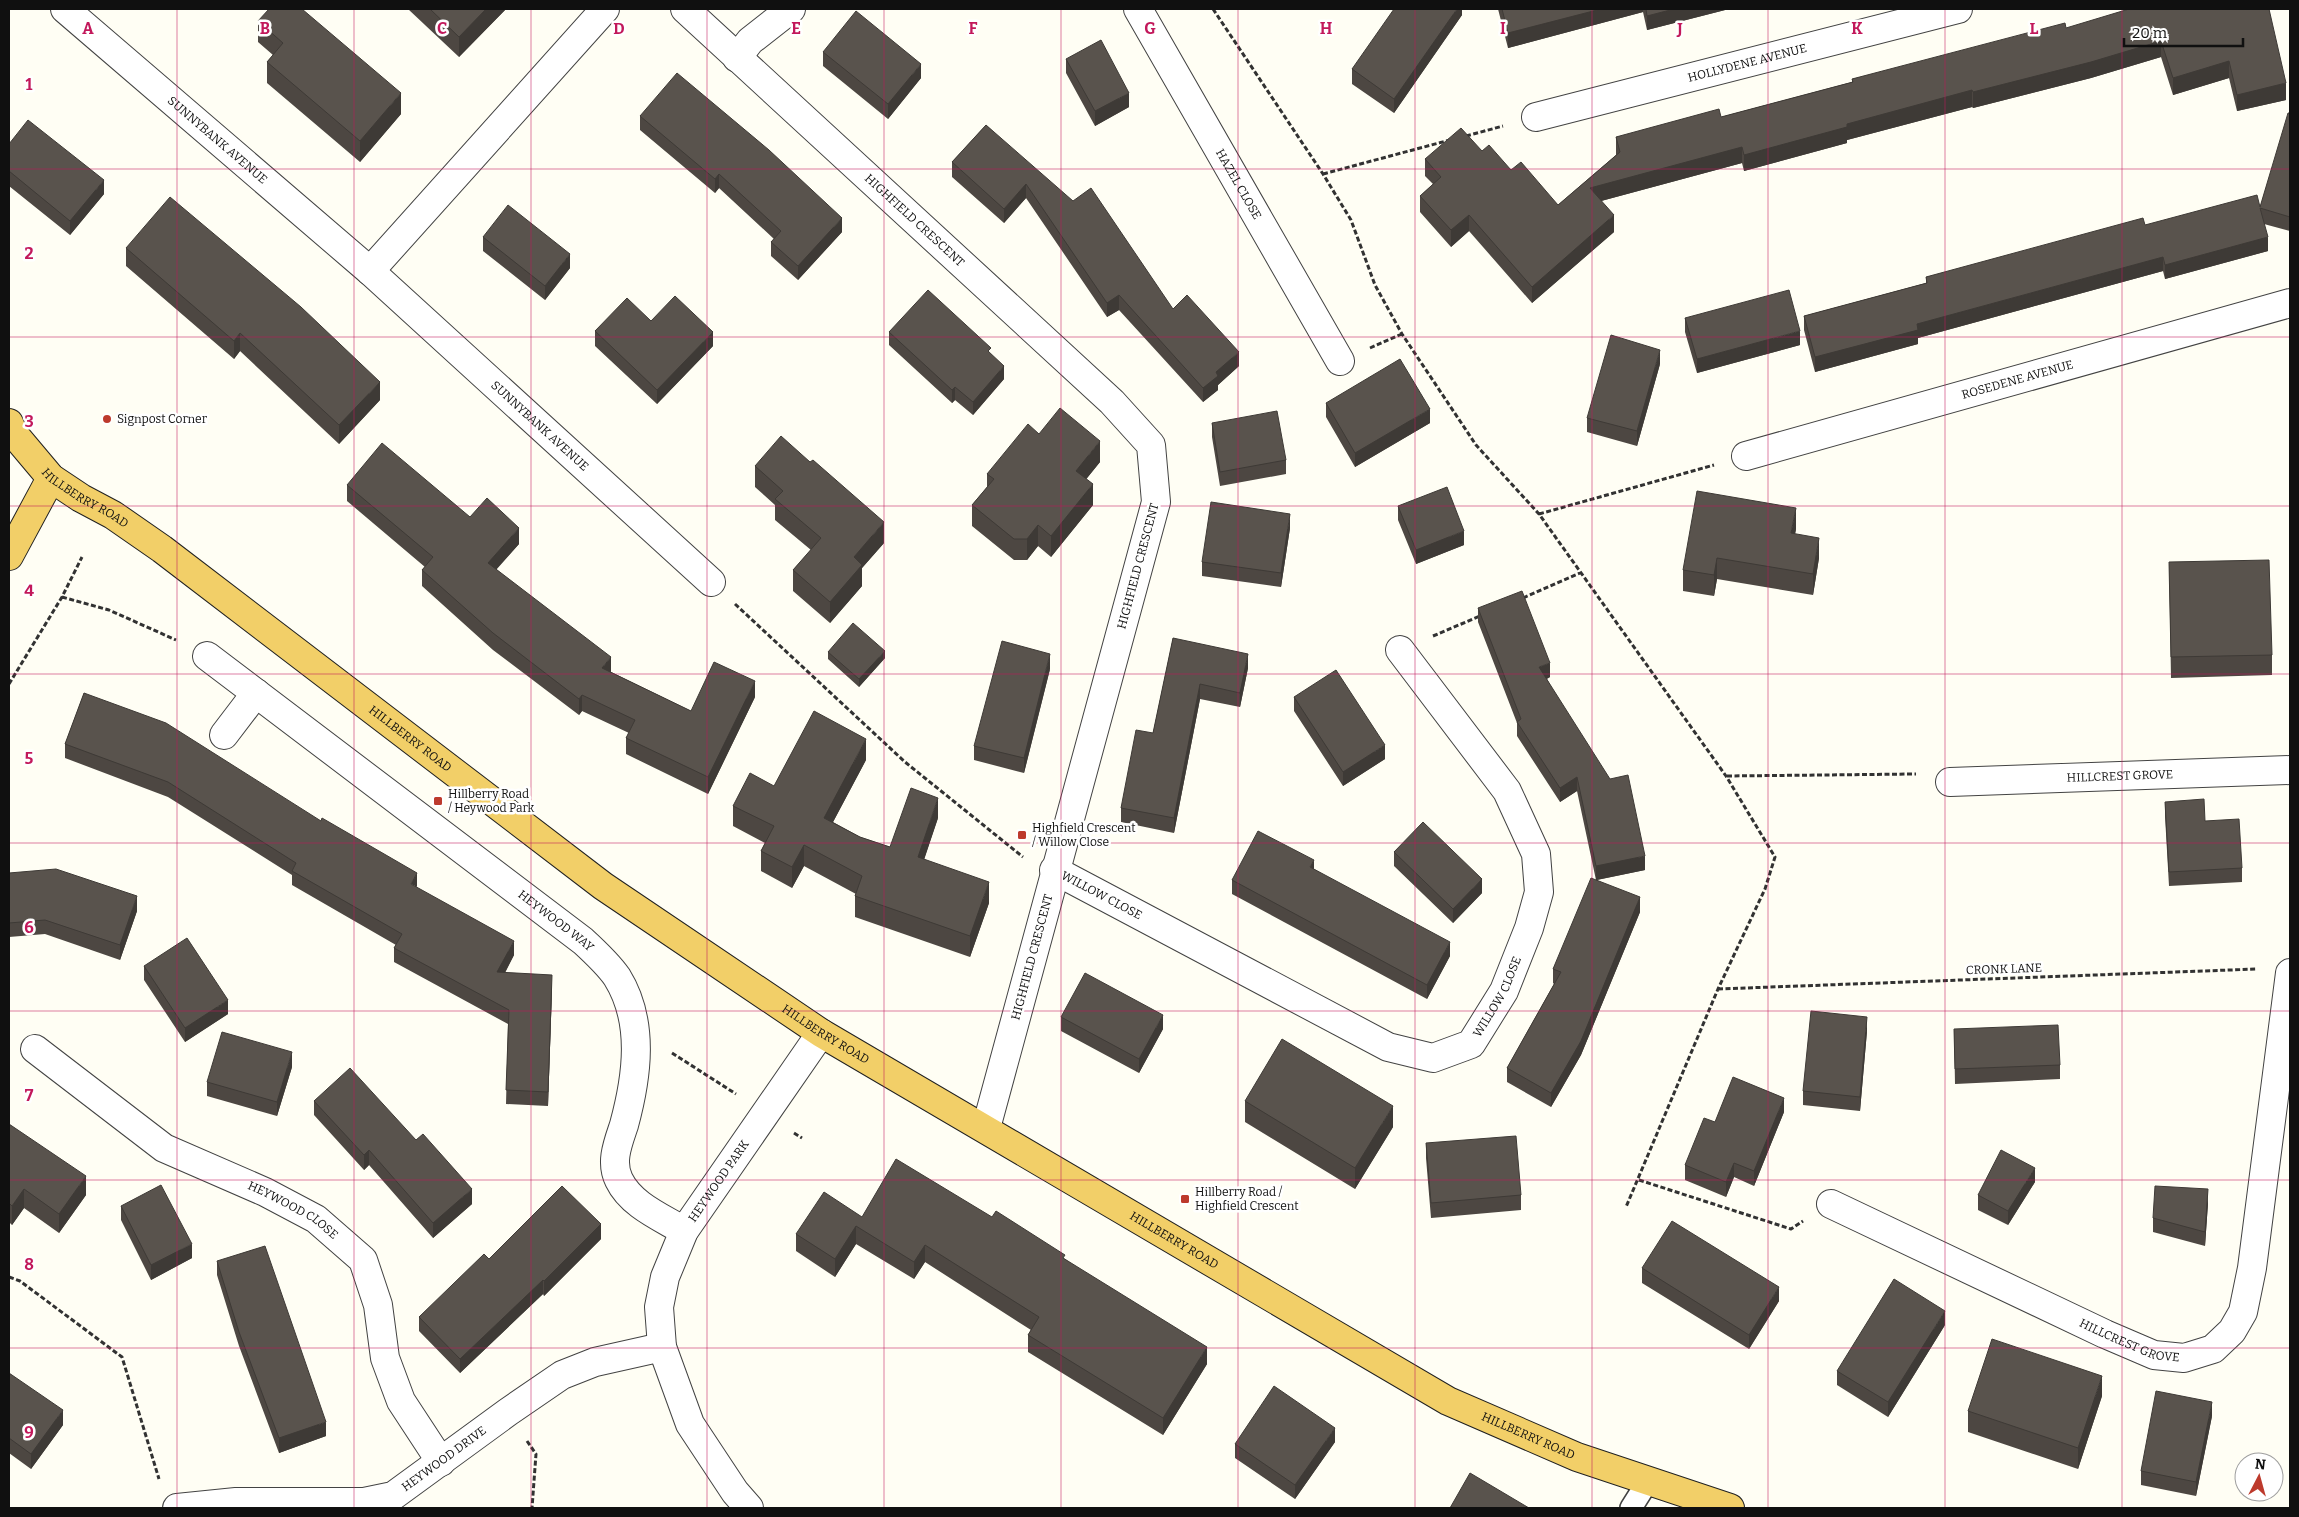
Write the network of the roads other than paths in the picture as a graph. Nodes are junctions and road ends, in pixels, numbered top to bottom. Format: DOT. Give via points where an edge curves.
graph roads {
  1 [pos="65,9"];
  2 [pos="605,9"];
  3 [pos="684,9"];
  4 [pos="791,9"];
  5 [pos="1138,9"];
  6 [pos="1958,9"];
  7 [pos="737,58"];
  8 [pos="1536,117"];
  9 [pos="370,271"];
  10 [pos="2290,303"];
  11 [pos="1340,361"];
  12 [pos="9,423"];
  13 [pos="1746,456"];
  14 [pos="51,478"];
  15 [pos="9,556"];
  16 [pos="710,582"];
  17 [pos="1400,650"];
  18 [pos="207,656"];
  19 [pos="256,693"];
  20 [pos="224,736"];
  21 [pos="2290,770"];
  22 [pos="1950,782"];
  23 [pos="1054,874"];
  24 [pos="2277,971"];
  25 [pos="821,1033"];
  26 [pos="35,1049"];
  27 [pos="986,1128"];
  28 [pos="1831,1204"];
  29 [pos="684,1231"];
  30 [pos="662,1347"];
  31 [pos="441,1462"];
  32 [pos="1648,1481"];
  33 [pos="177,1508"];
  34 [pos="749,1508"];
  35 [pos="1631,1508"];
  36 [pos="1730,1508"];
  1 -- 9 [label="street, SUNNYBANK AVENUE"];
  2 -- 9 [label="street"];
  3 -- 7 [label="street, HIGHFIELD CRESCENT"];
  4 -- 7 [label="street" via="750,41"];
  5 -- 11 [label="street, HAZEL CLOSE"];
  6 -- 8 [label="street, HOLLYDENE AVENUE"];
  7 -- 23 [label="street, HIGHFIELD CRESCENT" via="1112,402 1151,445 1156,502"];
  9 -- 16 [label="street, SUNNYBANK AVENUE"];
  10 -- 13 [label="street, ROSEDENE AVENUE"];
  12 -- 14 [label="highway, HILLBERRY ROAD" via="14,434"];
  14 -- 15 [label="highway"];
  14 -- 25 [label="highway, HILLBERRY ROAD" via="162,548 603,886"];
  17 -- 23 [label="street, WILLOW CLOSE" via="1507,791 1536,854 1539,892 1530,928 1504,991 1471,1044 1433,1058 1388,1047"];
  18 -- 19 [label="street, HEYWOOD WAY"];
  19 -- 20 [label="street"];
  19 -- 29 [label="street, HEYWOOD WAY" via="583,941 616,977 626,997 635,1031 637,1059 634,1084 614,1156 618,1179 633,1200"];
  21 -- 22 [label="street, HILLCREST GROVE"];
  23 -- 27 [label="street, HIGHFIELD CRESCENT"];
  24 -- 28 [label="street, HILLCREST GROVE" via="2252,1268 2243,1312 2232,1331 2213,1349 2184,1358 2154,1355"];
  25 -- 27 [label="highway, HILLBERRY ROAD"];
  25 -- 29 [label="street, HEYWOOD PARK"];
  26 -- 31 [label="street, HEYWOOD CLOSE" via="164,1148 265,1192 316,1219 363,1260 378,1305 385,1358 401,1401"];
  27 -- 32 [label="highway, HILLBERRY ROAD" via="1448,1401 1576,1458"];
  29 -- 30 [label="street, HEYWOOD PARK" via="665,1277 659,1307"];
  30 -- 31 [label="street, HEYWOOD DRIVE" via="595,1362 562,1376"];
  30 -- 34 [label="street, HEYWOOD PARK" via="690,1424"];
  31 -- 33 [label="street, HEYWOOD DRIVE" via="393,1496 364,1502 236,1502"];
  32 -- 35 [label="lane"];
  32 -- 36 [label="highway, HILLBERRY ROAD"];
}
